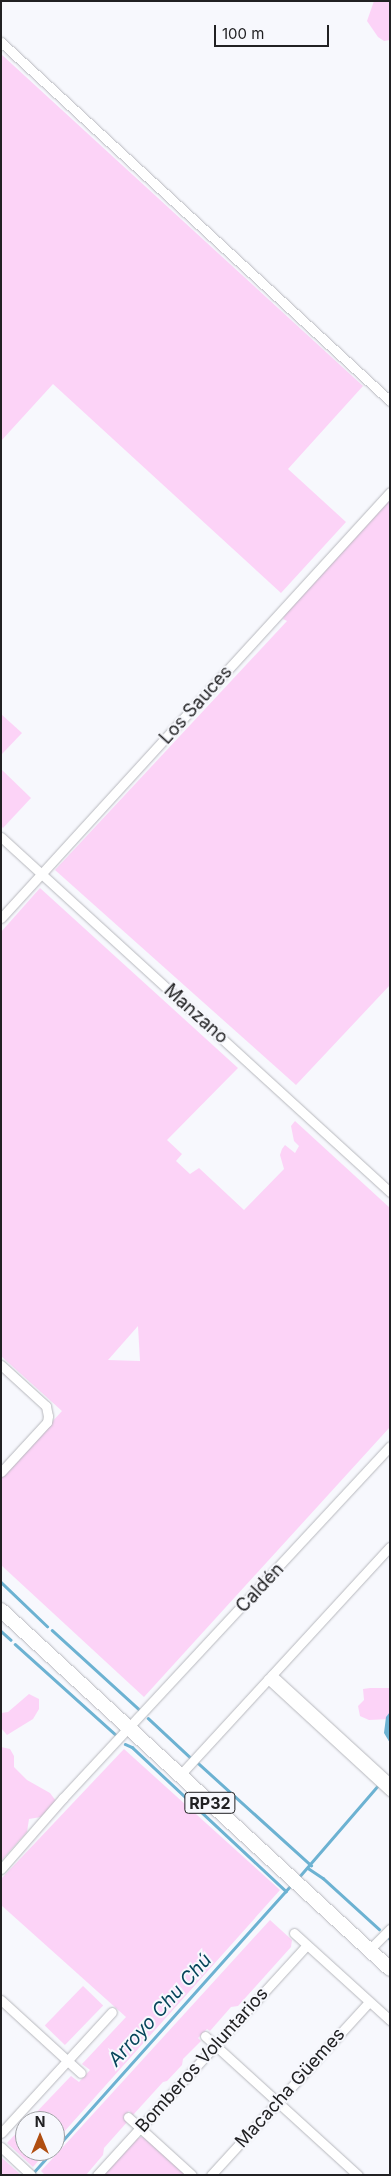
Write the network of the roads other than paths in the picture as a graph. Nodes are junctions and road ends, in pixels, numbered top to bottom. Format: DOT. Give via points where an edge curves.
graph roads {
  1 [pos="1,42"];
  2 [pos="390,402"];
  3 [pos="390,492"];
  4 [pos="1,837"];
  5 [pos="41,874"];
  6 [pos="1,918"];
  7 [pos="390,1192"];
  8 [pos="1,1365"];
  9 [pos="390,1446"];
  10 [pos="1,1472"];
  11 [pos="390,1547"];
  12 [pos="1,1610"];
  13 [pos="270,1677"];
  14 [pos="130,1729"];
  15 [pos="180,1775"];
  16 [pos="385,1782"];
  17 [pos="1,1869"];
  18 [pos="390,1929"];
  19 [pos="294,1933"];
  20 [pos="307,1945"];
  21 [pos="369,1950"];
  22 [pos="390,1969"];
  23 [pos="1,2000"];
  24 [pos="369,2002"];
  25 [pos="112,2012"];
  26 [pos="390,2020"];
  27 [pos="205,2036"];
  28 [pos="216,2046"];
  29 [pos="67,2060"];
  30 [pos="81,2073"];
  31 [pos="278,2102"];
  32 [pos="128,2117"];
  33 [pos="140,2128"];
  34 [pos="1,2133"];
  35 [pos="1,2147"];
  36 [pos="29,2173"];
  37 [pos="97,2175"];
  38 [pos="192,2175"];
  39 [pos="211,2175"];
  40 [pos="358,2175"];
  1 -- 2 [label="street"];
  3 -- 5 [label="street, Los Sauces"];
  4 -- 5 [label="street, Manzano"];
  5 -- 6 [label="street, Los Sauces"];
  5 -- 7 [label="street, Manzano"];
  8 -- 10 [label="street" via="48,1411 47,1422"];
  9 -- 14 [label="street, Caldén"];
  11 -- 13 [label="street"];
  12 -- 14 [label="main road, RP32"];
  13 -- 15 [label="street"];
  13 -- 16 [label="street"];
  14 -- 15 [label="main road, RP32"];
  14 -- 17 [label="street, Caldén" via="63,1798"];
  15 -- 21 [label="main road, RP32"];
  18 -- 21 [label="street"];
  19 -- 20 [label="street"];
  20 -- 24 [label="street"];
  20 -- 28 [label="street, Bomberos Voluntarios"];
  21 -- 22 [label="main road, RP32"];
  23 -- 29 [label="street"];
  24 -- 26 [label="street"];
  24 -- 31 [label="street, Macacha Güemes"];
  25 -- 29 [label="street"];
  27 -- 28 [label="street"];
  28 -- 31 [label="street"];
  28 -- 33 [label="street, Bomberos Voluntarios"];
  29 -- 30 [label="street"];
  29 -- 34 [label="street"];
  31 -- 39 [label="street, Macacha Güemes"];
  31 -- 40 [label="street"];
  32 -- 33 [label="street"];
  33 -- 37 [label="street, Bomberos Voluntarios"];
  33 -- 38 [label="street"];
  35 -- 36 [label="street"];
}
